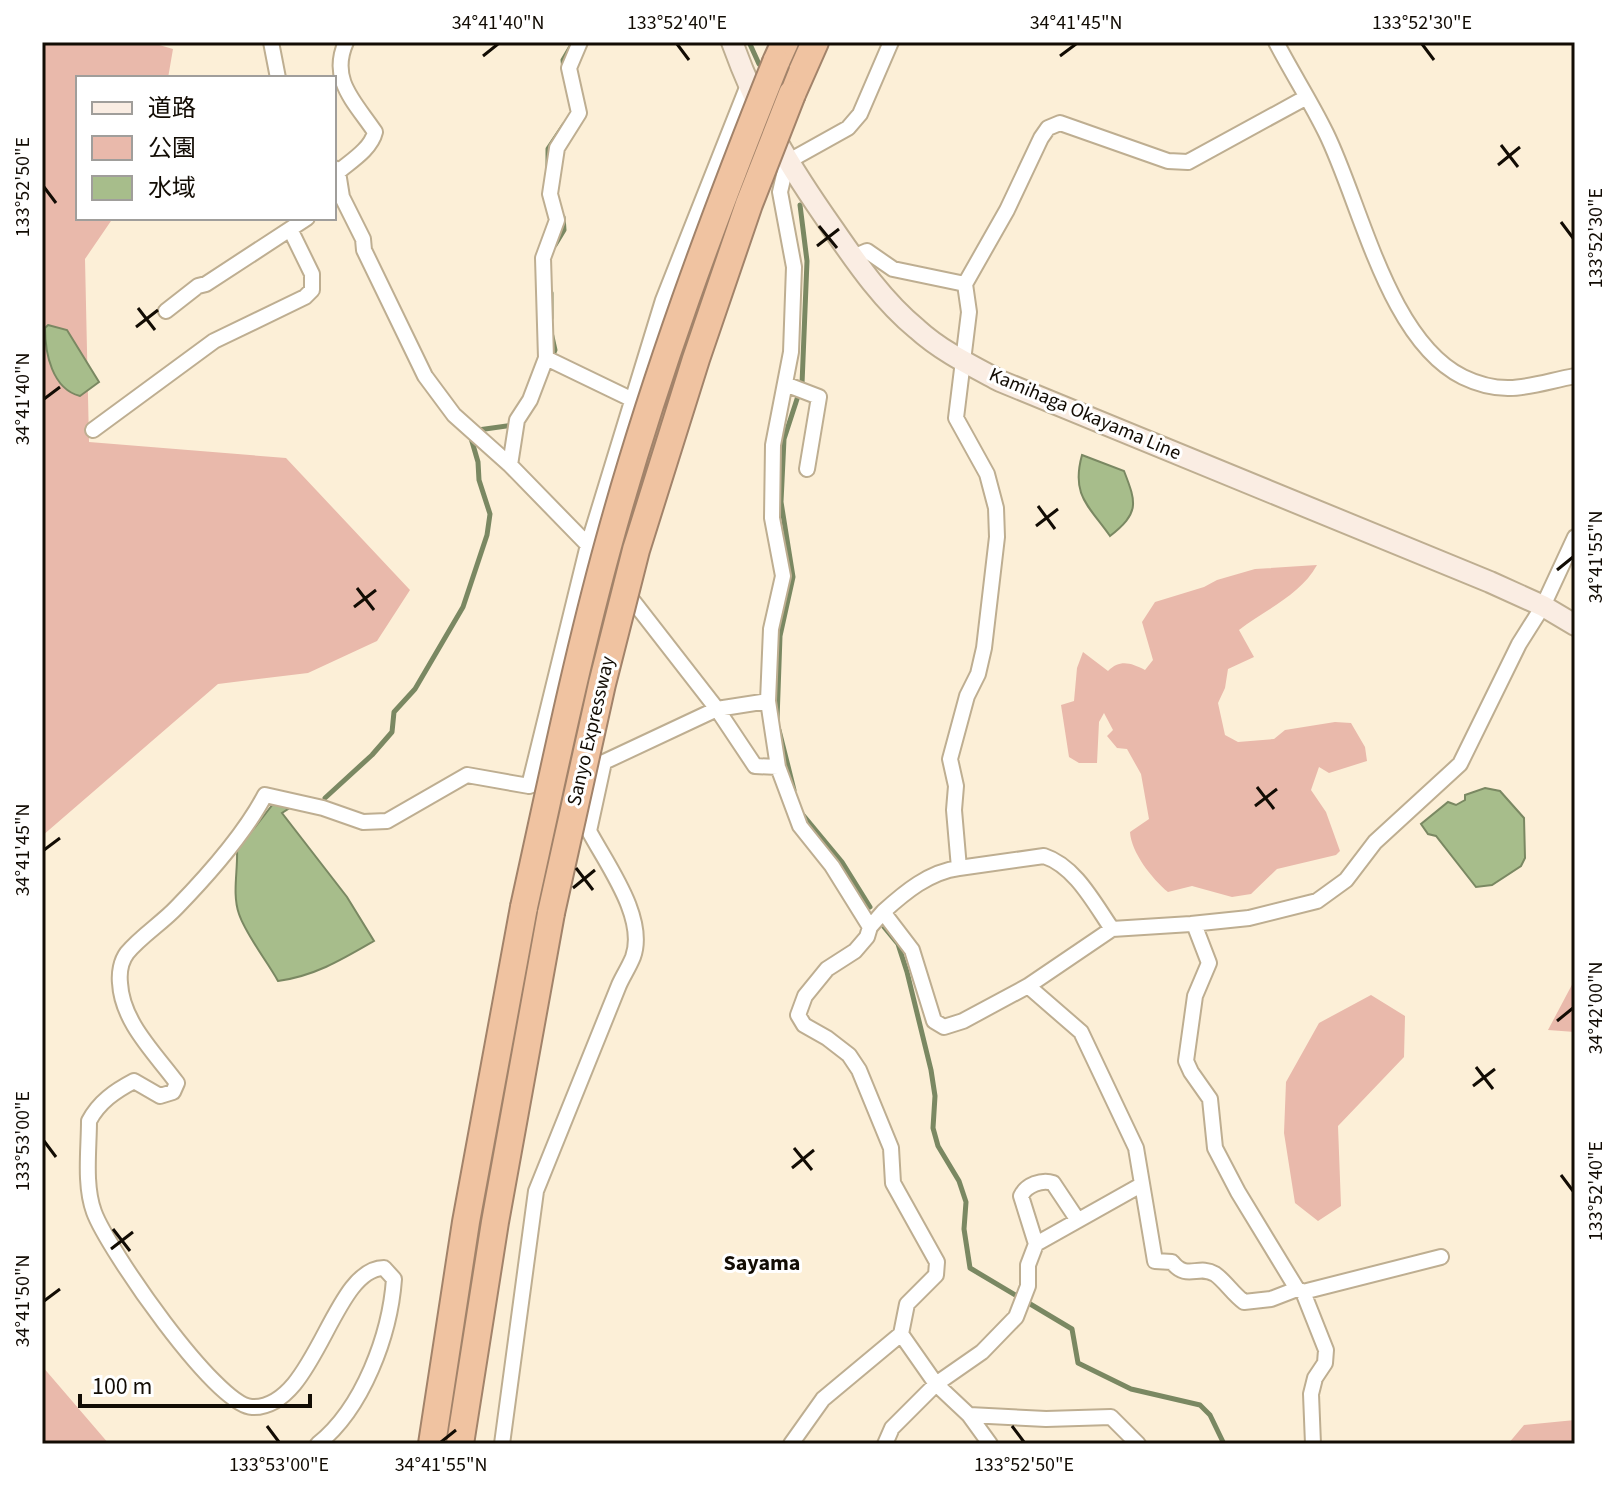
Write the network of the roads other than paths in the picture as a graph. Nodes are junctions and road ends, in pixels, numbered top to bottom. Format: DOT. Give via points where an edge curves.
graph roads {
  1 [pos="271,42"];
  2 [pos="346,42"];
  3 [pos="580,42"];
  4 [pos="732,42"];
  5 [pos="815,42"];
  6 [pos="891,42"];
  7 [pos="1276,42"];
  8 [pos="781,52"];
  9 [pos="278,76"];
  10 [pos="748,85"];
  11 [pos="1305,98"];
  12 [pos="787,162"];
  13 [pos="336,170"];
  14 [pos="336,199"];
  15 [pos="304,220"];
  16 [pos="290,229"];
  17 [pos="853,257"];
  18 [pos="965,284"];
  19 [pos="166,311"];
  20 [pos="549,359"];
  21 [pos="962,361"];
  22 [pos="1575,376"];
  23 [pos="785,384"];
  24 [pos="633,400"];
  25 [pos="93,430"];
  26 [pos="510,465"];
  27 [pos="807,469"];
  28 [pos="1575,537"];
  29 [pos="588,545"];
  30 [pos="1543,606"];
  31 [pos="1575,625"];
  32 [pos="768,701"];
  33 [pos="717,709"];
  34 [pos="604,762"];
  35 [pos="778,767"];
  36 [pos="529,786"];
  37 [pos="959,868"];
  38 [pos="883,912"];
  39 [pos="1194,924"];
  40 [pos="870,927"];
  41 [pos="1112,929"];
  42 [pos="1028,986"];
  43 [pos="1141,1185"];
  44 [pos="1077,1219"];
  45 [pos="1036,1244"];
  46 [pos="1441,1257"];
  47 [pos="1300,1291"];
  48 [pos="901,1334"];
  49 [pos="936,1384"];
  50 [pos="969,1415"];
  51 [pos="318,1444"];
  52 [pos="432,1444"];
  53 [pos="460,1444"];
  54 [pos="502,1444"];
  55 [pos="791,1444"];
  56 [pos="885,1444"];
  57 [pos="990,1444"];
  58 [pos="1138,1444"];
  59 [pos="1313,1444"];
  1 -- 9 [label="street"];
  2 -- 13 [label="street" via="339,60 342,81 375,137"];
  3 -- 20 [label="street" via="569,68 579,113 558,144 552,181 557,220 543,258"];
  4 -- 10 [label="main road, Kamihaga Okayama Line"];
  5 -- 53 [label="highway, Sanyo Expressway, bridge" via="739,232 696,359 636,550 602,684 551,913"];
  6 -- 12 [label="street" via="860,114 848,128"];
  7 -- 11 [label="street"];
  8 -- 52 [label="highway, Sanyo Expressway, bridge" via="723,193 609,540 524,907"];
  10 -- 12 [label="main road, Kamihaga Okayama Line"];
  10 -- 24 [label="street" via="663,300"];
  11 -- 18 [label="street" via="1188,162 1168,161 1060,123 1048,128"];
  11 -- 22 [label="street" via="1326,132 1399,310 1419,341 1464,378 1501,388 1526,389"];
  12 -- 17 [label="main road, Kamihaga Okayama Line"];
  12 -- 23 [label="street" via="780,192 794,267"];
  13 -- 14 [label="street"];
  14 -- 26 [label="street" via="363,239 425,376 454,415"];
  15 -- 16 [label="street"];
  16 -- 19 [label="street"];
  16 -- 25 [label="street" via="312,274 312,290 214,341"];
  17 -- 18 [label="street" via="867,251 893,269"];
  17 -- 21 [label="main road, Kamihaga Okayama Line" via="917,330"];
  18 -- 21 [label="street" via="969,312"];
  20 -- 24 [label="street"];
  20 -- 26 [label="street" via="516,424"];
  21 -- 30 [label="main road, Kamihaga Okayama Line"];
  21 -- 37 [label="street" via="956,418 987,474 997,537 981,661 950,759"];
  23 -- 27 [label="street" via="819,397"];
  23 -- 32 [label="street" via="773,445 772,518 783,576 771,629"];
  24 -- 29 [label="street"];
  26 -- 29 [label="street"];
  28 -- 30 [label="street"];
  29 -- 33 [label="street"];
  29 -- 36 [label="street"];
  30 -- 31 [label="main road, Kamihaga Okayama Line"];
  30 -- 39 [label="street" via="1460,764 1375,842 1352,874 1317,901 1249,918"];
  32 -- 33 [label="street"];
  32 -- 35 [label="street"];
  33 -- 34 [label="street"];
  33 -- 35 [label="street" via="755,766"];
  34 -- 36 [label="street"];
  34 -- 54 [label="street" via="589,831 628,902 636,936 634,956 536,1191"];
  35 -- 40 [label="street" via="800,826"];
  36 -- 51 [label="street" via="467,775 387,821 363,822 265,795 213,867 126,955 121,968 122,998 130,1021 177,1083 173,1092 160,1096 134,1081 96,1109 89,1121 93,1210 145,1297 220,1390 250,1407 267,1405 296,1384 360,1280 374,1268 384,1268 394,1279 378,1357 368,1379"];
  37 -- 38 [label="street" via="941,870"];
  37 -- 41 [label="street" via="1044,856 1057,860"];
  38 -- 40 [label="street"];
  38 -- 42 [label="street" via="912,950 934,1021 944,1027"];
  39 -- 41 [label="street"];
  39 -- 47 [label="street" via="1209,963 1195,996 1186,1061 1210,1099 1215,1148"];
  40 -- 48 [label="street" via="855,951 827,969 805,996 798,1015 804,1025 849,1055 859,1070 891,1148 893,1183 937,1262 936,1275 907,1304"];
  41 -- 42 [label="street"];
  42 -- 43 [label="street" via="1081,1032 1136,1148"];
  43 -- 44 [label="street"];
  43 -- 47 [label="street" via="1155,1261 1172,1262 1189,1273 1216,1275 1244,1302"];
  44 -- 45 [label="street"];
  44 -- 45 [label="street" via="1053,1183 1040,1182 1023,1191"];
  45 -- 49 [label="street" via="1016,1317 982,1352"];
  46 -- 47 [label="street"];
  47 -- 59 [label="street" via="1326,1350 1311,1394"];
  48 -- 49 [label="street"];
  48 -- 55 [label="street" via="823,1399"];
  49 -- 50 [label="street"];
  49 -- 56 [label="street" via="892,1428"];
  50 -- 57 [label="street"];
  50 -- 58 [label="street" via="1111,1417"];
}
